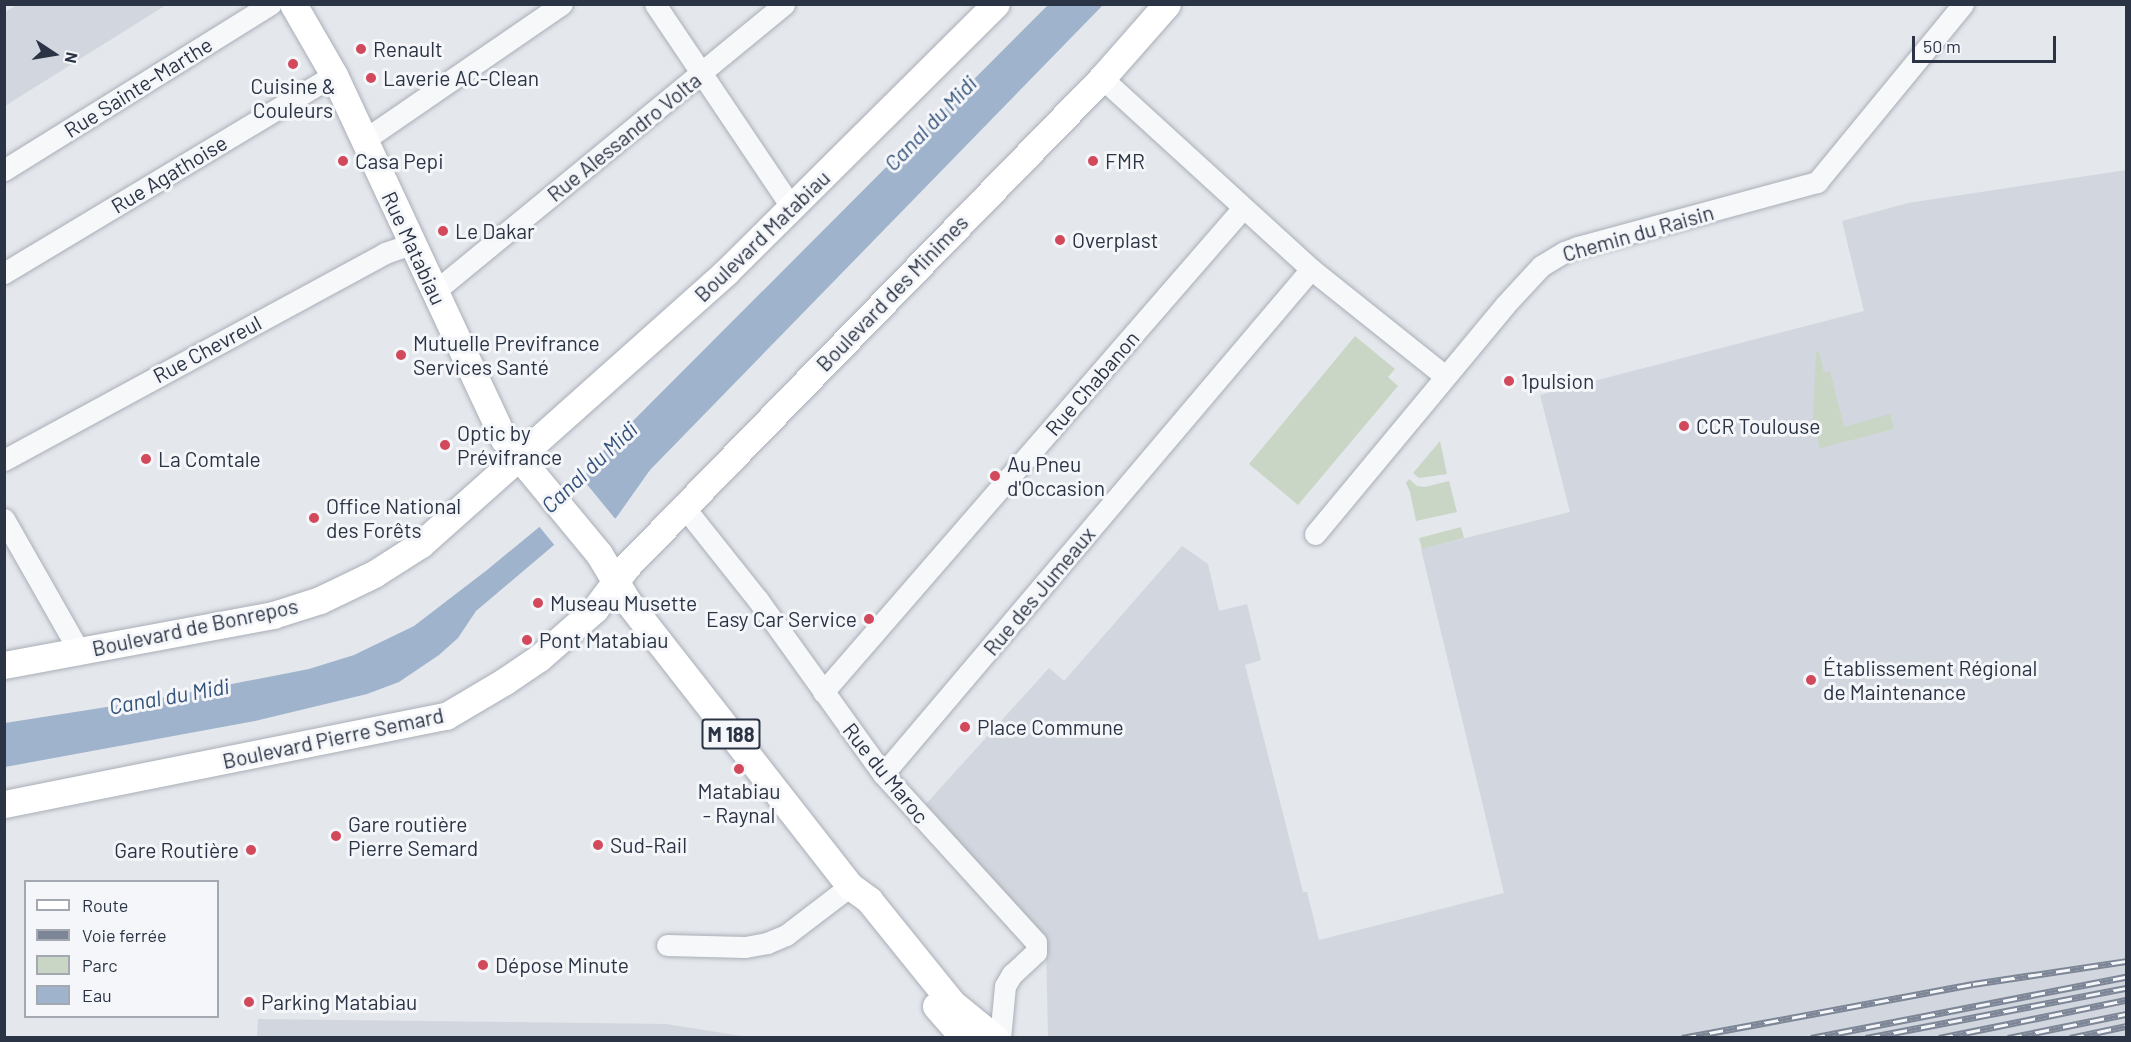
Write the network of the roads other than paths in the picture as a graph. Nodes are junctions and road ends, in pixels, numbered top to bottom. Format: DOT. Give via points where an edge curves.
graph roads {
  1 [pos="271,4"];
  2 [pos="293,4"];
  3 [pos="562,4"];
  4 [pos="655,4"];
  5 [pos="784,4"];
  6 [pos="996,4"];
  7 [pos="1167,4"];
  8 [pos="1964,4"];
  9 [pos="702,73"];
  10 [pos="334,75"];
  11 [pos="1102,78"];
  12 [pos="364,140"];
  13 [pos="4,170"];
  14 [pos="792,208"];
  15 [pos="1242,209"];
  16 [pos="411,244"];
  17 [pos="1311,269"];
  18 [pos="4,273"];
  19 [pos="434,291"];
  20 [pos="1445,376"];
  21 [pos="519,457"];
  22 [pos="4,460"];
  23 [pos="684,507"];
  24 [pos="4,519"];
  25 [pos="1315,534"];
  26 [pos="615,580"];
  27 [pos="79,651"];
  28 [pos="4,665"];
  29 [pos="823,692"];
  30 [pos="883,774"];
  31 [pos="4,804"];
  32 [pos="850,886"];
  33 [pos="667,945"];
  34 [pos="964,1038"];
  35 [pos="995,1038"];
  36 [pos="1000,1038"];
  1 -- 13 [label="street, Rue Sainte-Marthe"];
  2 -- 10 [label="main road, Rue Matabiau"];
  3 -- 12 [label="street"];
  4 -- 9 [label="street"];
  5 -- 9 [label="street, Rue Alessandro Volta"];
  6 -- 14 [label="main road, Boulevard Matabiau"];
  7 -- 11 [label="main road, Boulevard des Minimes"];
  8 -- 20 [label="street, Chemin du Raisin" via="1817,182 1564,252 1532,274"];
  9 -- 14 [label="street"];
  9 -- 19 [label="street, Rue Alessandro Volta"];
  10 -- 12 [label="main road, Rue Matabiau"];
  10 -- 18 [label="street, Rue Agathoise"];
  11 -- 15 [label="street"];
  11 -- 23 [label="main road, Boulevard des Minimes"];
  12 -- 16 [label="main road, Rue Matabiau"];
  14 -- 21 [label="main road, Boulevard Matabiau" via="674,321"];
  15 -- 17 [label="street"];
  15 -- 29 [label="street, Rue Chabanon"];
  16 -- 19 [label="main road, Rue Matabiau"];
  16 -- 22 [label="street, Rue Chevreul" via="385,253"];
  17 -- 20 [label="street"];
  17 -- 30 [label="street, Rue des Jumeaux"];
  19 -- 21 [label="main road, Rue Matabiau" via="504,439"];
  20 -- 25 [label="street, Chemin du Raisin"];
  21 -- 26 [label="main road" via="599,554"];
  21 -- 27 [label="main road, Boulevard de Bonrepos" via="421,544 374,574 320,600 273,615"];
  23 -- 26 [label="main road, Boulevard des Minimes"];
  23 -- 29 [label="street, Rue du Maroc" via="753,593"];
  24 -- 27 [label="street"];
  26 -- 31 [label="main road, Boulevard Pierre Semard" via="595,609 539,658 446,716"];
  26 -- 32 [label="main road, M 188" via="628,602"];
  27 -- 28 [label="main road, Boulevard de Bonrepos"];
  29 -- 30 [label="street, Rue du Maroc"];
  30 -- 36 [label="street, Rue du Maroc" via="1036,942 1036,952 1005,986"];
  32 -- 33 [label="street" via="786,935 766,943 745,947"];
  32 -- 34 [label="main road, M 188" via="861,909"];
  32 -- 35 [label="main road, M 188" via="869,900 952,1003"];
}
